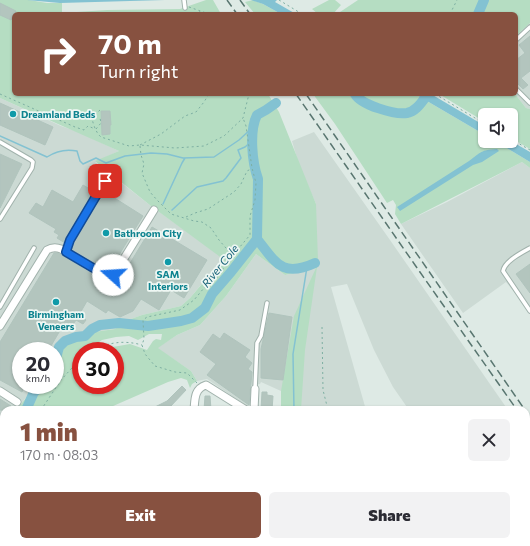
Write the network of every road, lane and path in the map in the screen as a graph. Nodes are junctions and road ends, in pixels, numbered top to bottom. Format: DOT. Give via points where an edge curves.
graph roads {
  1 [pos="184,0"];
  2 [pos="280,0"];
  3 [pos="457,0"];
  4 [pos="185,8"];
  5 [pos="201,11"];
  6 [pos="299,12"];
  7 [pos="451,12"];
  8 [pos="530,27"];
  9 [pos="518,38"];
  10 [pos="518,91"];
  11 [pos="0,94"];
  12 [pos="207,96"];
  13 [pos="248,96"];
  14 [pos="439,96"];
  15 [pos="530,103"];
  16 [pos="100,110"];
  17 [pos="100,118"];
  18 [pos="243,118"];
  19 [pos="478,120"];
  20 [pos="96,129"];
  21 [pos="0,142"];
  22 [pos="518,143"];
  23 [pos="140,145"];
  24 [pos="530,150"];
  25 [pos="252,168"];
  26 [pos="105,181"];
  27 [pos="154,210"];
  28 [pos="185,218"];
  29 [pos="0,219"];
  30 [pos="34,248"];
  31 [pos="530,248"];
  32 [pos="66,252"];
  33 [pos="233,255"];
  34 [pos="267,303"];
  35 [pos="0,307"];
  36 [pos="530,310"];
  37 [pos="0,326"];
  38 [pos="322,327"];
  39 [pos="124,342"];
  40 [pos="142,345"];
  41 [pos="72,368"];
  42 [pos="204,386"];
  43 [pos="255,389"];
  44 [pos="0,391"];
  45 [pos="17,402"];
  46 [pos="43,406"];
  47 [pos="194,406"];
  48 [pos="239,406"];
  49 [pos="254,406"];
  50 [pos="327,406"];
  1 -- 4 [label="lane"];
  2 -- 6 [label="path"];
  3 -- 7 [label="path"];
  4 -- 5 [label="path"];
  8 -- 9 [label="lane"];
  10 -- 15 [label="lane"];
  11 -- 20 [label="path" via="75,127 84,130 88,126"];
  12 -- 23 [label="path" via="196,112 185,116 161,134"];
  13 -- 18 [label="path"];
  14 -- 19 [label="path"];
  16 -- 20 [label="path" via="92,118"];
  17 -- 20 [label="path"];
  18 -- 23 [label="path" via="224,136 204,146 175,148"];
  18 -- 25 [label="path"];
  20 -- 23 [label="path" via="101,137 129,146"];
  21 -- 29 [label="lane" via="33,162 32,168"];
  22 -- 24 [label="path"];
  23 -- 28 [label="path" via="140,155 144,164 142,173 150,192 170,214"];
  25 -- 28 [label="path" via="247,171 234,192 208,209"];
  25 -- 33 [label="path" via="256,183 255,200 250,216 250,235"];
  26 -- 32 [label="lane" via="70,240"];
  27 -- 32 [label="street" via="113,275 105,275"];
  28 -- 33 [label="path" via="202,222 211,228"];
  30 -- 35 [label="lane"];
  31 -- 36 [label="lane" via="507,263 503,271"];
  32 -- 37 [label="street" via="54,248 47,250"];
  33 -- 40 [label="path" via="215,280 194,300 180,310 143,320 145,332"];
  34 -- 43 [label="lane" via="261,336 257,343"];
  38 -- 50 [label="path" via="323,390"];
  39 -- 40 [label="path"];
  40 -- 42 [label="path" via="145,354 155,366 187,373"];
  41 -- 46 [label="path"];
  42 -- 47 [label="street" via="196,392"];
  42 -- 48 [label="street"];
  43 -- 49 [label="street"];
  44 -- 45 [label="street"];
}
